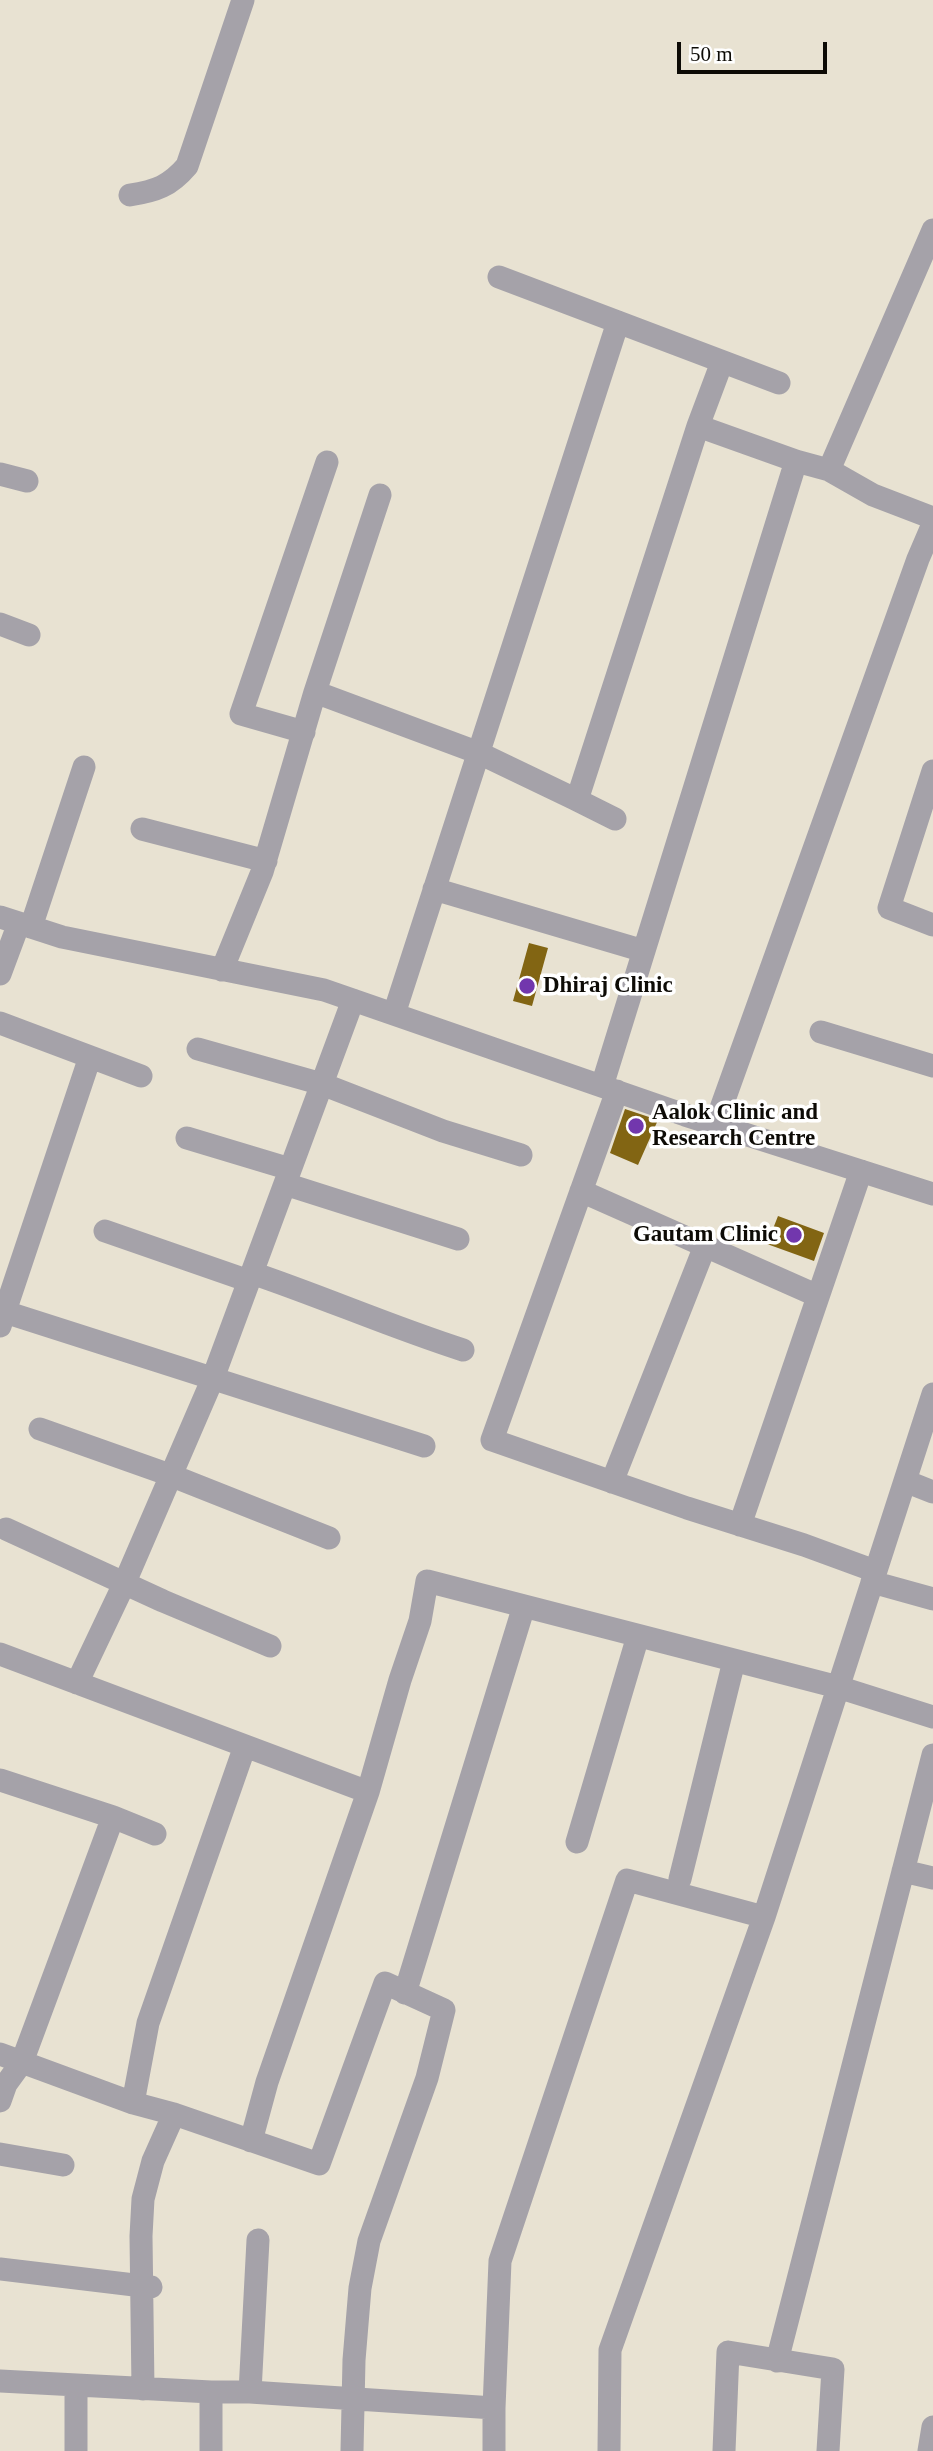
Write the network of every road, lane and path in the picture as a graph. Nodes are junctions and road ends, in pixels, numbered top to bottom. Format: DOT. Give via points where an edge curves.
graph roads {
  1 [pos="243,0"];
  2 [pos="130,195"];
  3 [pos="933,230"];
  4 [pos="499,277"];
  5 [pos="618,322"];
  6 [pos="722,362"];
  7 [pos="779,383"];
  8 [pos="698,426"];
  9 [pos="796,461"];
  10 [pos="327,462"];
  11 [pos="829,470"];
  12 [pos="0,474"];
  13 [pos="27,481"];
  14 [pos="380,495"];
  15 [pos="933,518"];
  16 [pos="933,524"];
  17 [pos="925,562"];
  18 [pos="0,624"];
  19 [pos="29,635"];
  20 [pos="316,692"];
  21 [pos="304,732"];
  22 [pos="479,753"];
  23 [pos="84,767"];
  24 [pos="933,771"];
  25 [pos="577,800"];
  26 [pos="615,820"];
  27 [pos="142,828"];
  28 [pos="266,861"];
  29 [pos="434,889"];
  30 [pos="17,922"];
  31 [pos="933,925"];
  32 [pos="644,951"];
  33 [pos="222,970"];
  34 [pos="0,974"];
  35 [pos="353,1000"];
  36 [pos="394,1014"];
  37 [pos="0,1023"];
  38 [pos="821,1031"];
  39 [pos="198,1049"];
  40 [pos="90,1057"];
  41 [pos="933,1066"];
  42 [pos="141,1076"];
  43 [pos="322,1084"];
  44 [pos="610,1089"];
  45 [pos="715,1125"];
  46 [pos="187,1138"];
  47 [pos="521,1155"];
  48 [pos="861,1171"];
  49 [pos="288,1177"];
  50 [pos="581,1191"];
  51 [pos="933,1194"];
  52 [pos="105,1231"];
  53 [pos="458,1239"];
  54 [pos="705,1246"];
  55 [pos="250,1277"];
  56 [pos="818,1296"];
  57 [pos="2,1319"];
  58 [pos="463,1350"];
  59 [pos="213,1378"];
  60 [pos="933,1394"];
  61 [pos="40,1429"];
  62 [pos="424,1446"];
  63 [pos="170,1475"];
  64 [pos="905,1481"];
  65 [pos="612,1482"];
  66 [pos="933,1492"];
  67 [pos="740,1525"];
  68 [pos="5,1528"];
  69 [pos="329,1538"];
  70 [pos="874,1577"];
  71 [pos="125,1582"];
  72 [pos="933,1600"];
  73 [pos="524,1606"];
  74 [pos="638,1636"];
  75 [pos="270,1646"];
  76 [pos="0,1654"];
  77 [pos="734,1661"];
  78 [pos="77,1683"];
  79 [pos="838,1687"];
  80 [pos="933,1717"];
  81 [pos="245,1746"];
  82 [pos="933,1755"];
  83 [pos="0,1780"];
  84 [pos="368,1792"];
  85 [pos="113,1818"];
  86 [pos="155,1834"];
  87 [pos="577,1842"];
  88 [pos="903,1871"];
  89 [pos="933,1878"];
  90 [pos="680,1879"];
  91 [pos="764,1917"];
  92 [pos="405,1993"];
  93 [pos="0,2054"];
  94 [pos="22,2062"];
  95 [pos="0,2101"];
  96 [pos="133,2104"];
  97 [pos="174,2115"];
  98 [pos="251,2141"];
  99 [pos="0,2154"];
  100 [pos="63,2165"];
  101 [pos="258,2240"];
  102 [pos="0,2269"];
  103 [pos="146,2287"];
  104 [pos="777,2361"];
  105 [pos="0,2381"];
  106 [pos="76,2385"];
  107 [pos="143,2389"];
  108 [pos="211,2392"];
  109 [pos="250,2392"];
  110 [pos="353,2400"];
  111 [pos="494,2408"];
  112 [pos="933,2427"];
  113 [pos="76,2451"];
  114 [pos="211,2451"];
  115 [pos="352,2451"];
  116 [pos="494,2451"];
  117 [pos="609,2451"];
  118 [pos="724,2451"];
  119 [pos="828,2451"];
  120 [pos="929,2451"];
  1 -- 2 [label="street" via="187,166 176,179 153,191"];
  3 -- 11 [label="street"];
  4 -- 5 [label="street"];
  5 -- 6 [label="street"];
  5 -- 22 [label="street"];
  6 -- 7 [label="street"];
  6 -- 8 [label="street"];
  8 -- 9 [label="street"];
  8 -- 25 [label="street"];
  9 -- 11 [label="street"];
  9 -- 32 [label="street"];
  10 -- 21 [label="street" via="241,714"];
  11 -- 15 [label="street" via="873,495"];
  12 -- 13 [label="street"];
  14 -- 20 [label="street"];
  16 -- 17 [label="street"];
  17 -- 45 [label="street"];
  18 -- 19 [label="street"];
  20 -- 21 [label="street"];
  20 -- 22 [label="street"];
  21 -- 28 [label="street"];
  22 -- 25 [label="street"];
  22 -- 29 [label="street"];
  23 -- 30 [label="street"];
  24 -- 31 [label="street" via="889,908"];
  25 -- 26 [label="street"];
  27 -- 28 [label="street"];
  28 -- 33 [label="street"];
  29 -- 32 [label="street"];
  29 -- 36 [label="street"];
  30 -- 33 [label="street" via="62,937"];
  30 -- 34 [label="street"];
  32 -- 44 [label="street"];
  33 -- 35 [label="street"];
  35 -- 36 [label="street"];
  35 -- 43 [label="street"];
  36 -- 44 [label="street"];
  37 -- 40 [label="street"];
  38 -- 41 [label="street"];
  39 -- 43 [label="street"];
  40 -- 42 [label="street"];
  40 -- 57 [label="street"];
  43 -- 47 [label="street"];
  43 -- 49 [label="street"];
  44 -- 45 [label="street"];
  44 -- 50 [label="street"];
  45 -- 48 [label="street"];
  46 -- 49 [label="street"];
  48 -- 51 [label="street"];
  48 -- 56 [label="street"];
  49 -- 53 [label="street"];
  49 -- 55 [label="street"];
  50 -- 54 [label="street"];
  50 -- 65 [label="street" via="492,1440"];
  52 -- 55 [label="street"];
  54 -- 56 [label="street"];
  54 -- 65 [label="street"];
  55 -- 58 [label="street" via="305,1291"];
  55 -- 59 [label="street"];
  56 -- 67 [label="street"];
  57 -- 59 [label="street"];
  59 -- 62 [label="street"];
  59 -- 63 [label="street"];
  60 -- 64 [label="street"];
  61 -- 63 [label="street"];
  63 -- 69 [label="street"];
  63 -- 71 [label="street"];
  64 -- 66 [label="street"];
  64 -- 70 [label="street"];
  65 -- 67 [label="street"];
  67 -- 70 [label="street"];
  68 -- 71 [label="street"];
  70 -- 72 [label="street"];
  70 -- 79 [label="street"];
  71 -- 75 [label="street"];
  71 -- 78 [label="street"];
  73 -- 74 [label="street"];
  73 -- 84 [label="street" via="427,1581 420,1620"];
  73 -- 92 [label="street"];
  74 -- 77 [label="street"];
  74 -- 87 [label="street"];
  76 -- 78 [label="street"];
  77 -- 79 [label="street"];
  77 -- 90 [label="street"];
  78 -- 81 [label="street"];
  79 -- 80 [label="street"];
  79 -- 91 [label="street"];
  81 -- 84 [label="street"];
  81 -- 96 [label="street" via="148,2023"];
  82 -- 88 [label="street"];
  83 -- 85 [label="street"];
  84 -- 98 [label="street"];
  85 -- 86 [label="street"];
  85 -- 94 [label="street"];
  88 -- 89 [label="street"];
  88 -- 104 [label="street"];
  91 -- 111 [label="street" via="627,1880 500,2261"];
  91 -- 117 [label="street" via="610,2350"];
  92 -- 98 [label="street" via="385,1983 319,2164"];
  92 -- 110 [label="street" via="444,2010 426,2078 369,2241 360,2288"];
  93 -- 94 [label="street"];
  94 -- 95 [label="street"];
  94 -- 96 [label="street"];
  96 -- 97 [label="street"];
  97 -- 98 [label="street"];
  97 -- 103 [label="street" via="153,2161 143,2199"];
  99 -- 100 [label="street"];
  101 -- 109 [label="street"];
  102 -- 103 [label="street"];
  103 -- 107 [label="street"];
  104 -- 118 [label="street" via="728,2352"];
  104 -- 119 [label="street" via="833,2369"];
  105 -- 106 [label="street"];
  106 -- 107 [label="street"];
  106 -- 113 [label="street"];
  107 -- 108 [label="street"];
  108 -- 109 [label="street"];
  108 -- 114 [label="street"];
  109 -- 110 [label="street"];
  110 -- 111 [label="street"];
  110 -- 115 [label="street"];
  111 -- 116 [label="street"];
  112 -- 120 [label="street"];
}
